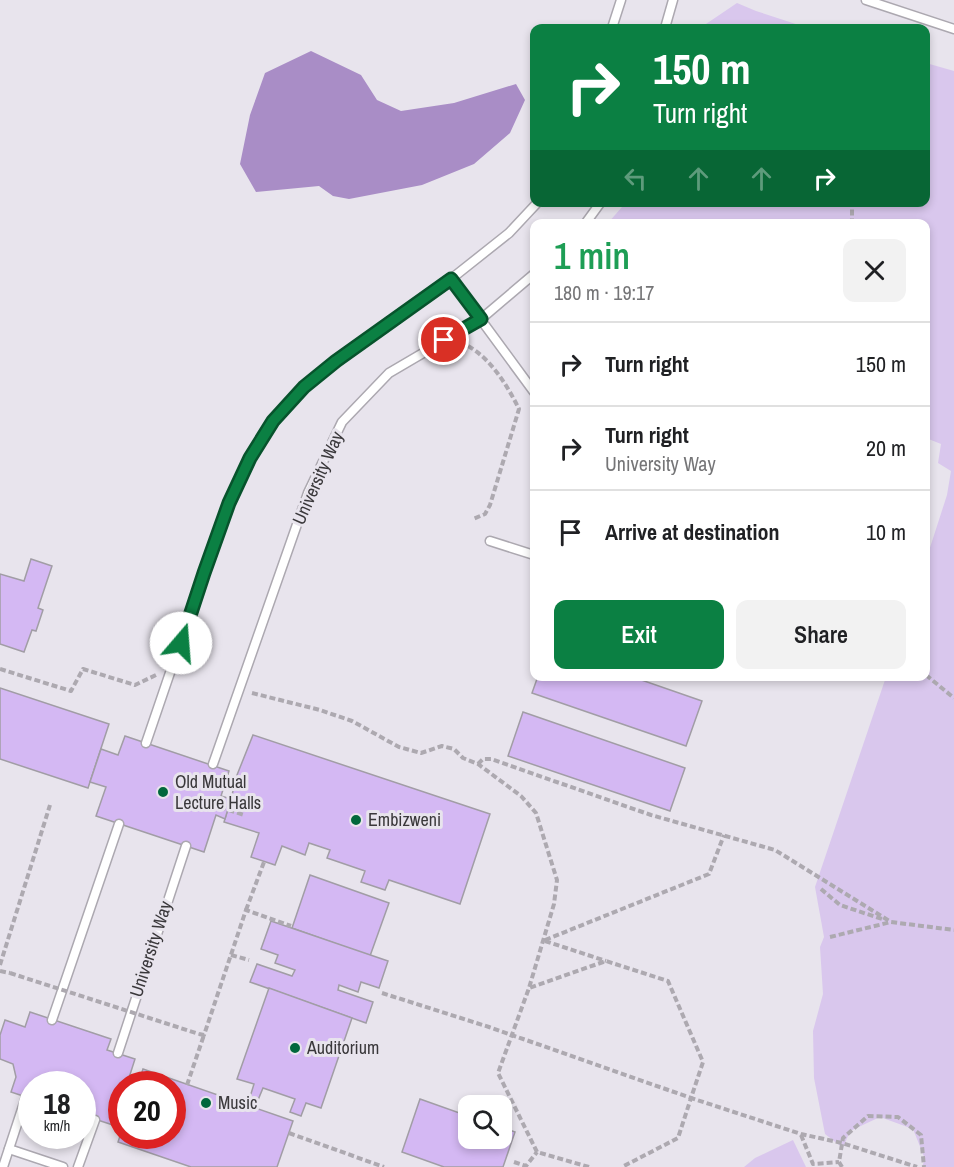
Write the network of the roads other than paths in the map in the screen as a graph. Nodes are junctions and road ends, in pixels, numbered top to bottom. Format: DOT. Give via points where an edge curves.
graph roads {
  1 [pos="621,0"];
  2 [pos="673,0"];
  3 [pos="866,0"];
  4 [pos="613,24"];
  5 [pos="666,24"];
  6 [pos="954,29"];
  7 [pos="533,207"];
  8 [pos="530,277"];
  9 [pos="451,279"];
  10 [pos="481,319"];
  11 [pos="530,386"];
  12 [pos="490,541"];
  13 [pos="530,554"];
  14 [pos="146,743"];
  15 [pos="213,764"];
  16 [pos="119,824"];
  17 [pos="186,846"];
  18 [pos="52,1020"];
  19 [pos="118,1053"];
  20 [pos="18,1121"];
  21 [pos="9,1149"];
  22 [pos="85,1149"];
  23 [pos="3,1167"];
  24 [pos="63,1167"];
  25 [pos="78,1167"];
  1 -- 4 [label="lane"];
  2 -- 5 [label="lane"];
  3 -- 6 [label="lane"];
  7 -- 9 [label="lane"];
  8 -- 10 [label="lane, University Way"];
  9 -- 10 [label="lane"];
  9 -- 14 [label="lane" via="336,361 304,387 273,421 229,503"];
  10 -- 11 [label="lane"];
  10 -- 15 [label="lane, University Way" via="389,373 342,422 308,493"];
  12 -- 13 [label="lane"];
  16 -- 18 [label="lane"];
  17 -- 19 [label="lane, University Way"];
  20 -- 21 [label="lane"];
  21 -- 23 [label="lane"];
  21 -- 24 [label="lane"];
  22 -- 25 [label="lane"];
}
